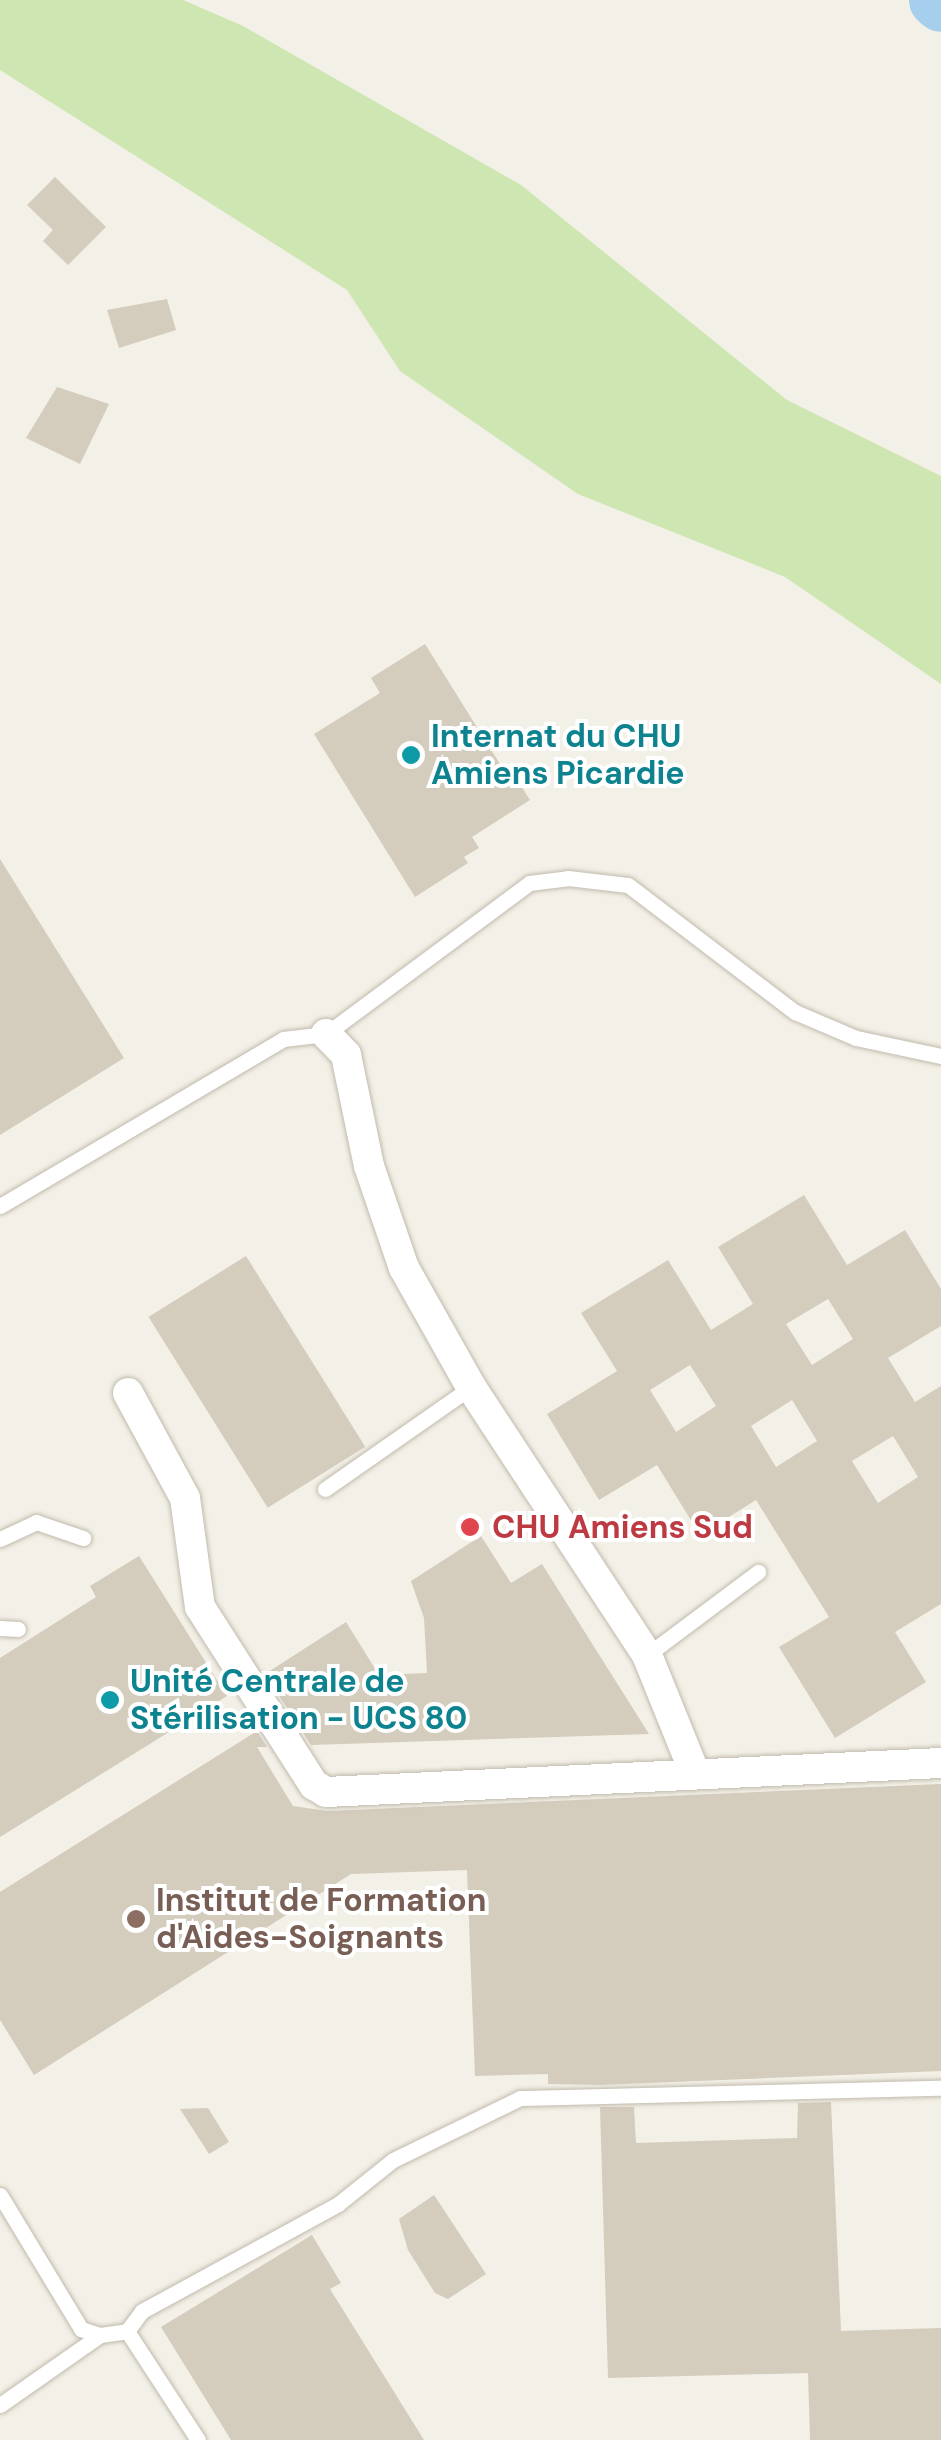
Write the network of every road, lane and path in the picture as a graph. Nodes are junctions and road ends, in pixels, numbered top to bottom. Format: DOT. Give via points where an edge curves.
graph roads {
  1 [pos="326,1034"];
  2 [pos="941,1056"];
  3 [pos="0,1206"];
  4 [pos="471,1387"];
  5 [pos="128,1393"];
  6 [pos="325,1489"];
  7 [pos="83,1538"];
  8 [pos="0,1539"];
  9 [pos="758,1572"];
  10 [pos="0,1628"];
  11 [pos="18,1629"];
  12 [pos="647,1655"];
  13 [pos="941,1762"];
  14 [pos="693,1769"];
  15 [pos="941,2088"];
  16 [pos="0,2195"];
  17 [pos="128,2330"];
  18 [pos="100,2335"];
  19 [pos="0,2405"];
  20 [pos="198,2440"];
  1 -- 2 [label="lane" via="491,906 528,883 568,878 628,885 795,1012 856,1038"];
  1 -- 3 [label="lane" via="283,1039"];
  1 -- 4 [label="street" via="346,1055 369,1166 404,1268"];
  4 -- 6 [label="lane"];
  4 -- 12 [label="street"];
  5 -- 14 [label="street" via="186,1498 200,1607 314,1785 326,1792 387,1793"];
  7 -- 8 [label="lane" via="36,1522"];
  9 -- 12 [label="lane"];
  10 -- 11 [label="lane"];
  12 -- 14 [label="street"];
  13 -- 14 [label="street"];
  15 -- 17 [label="lane" via="520,2098 394,2160 338,2204 142,2312"];
  16 -- 18 [label="lane" via="81,2329"];
  17 -- 18 [label="lane"];
  17 -- 20 [label="lane"];
  18 -- 19 [label="lane"];
}
